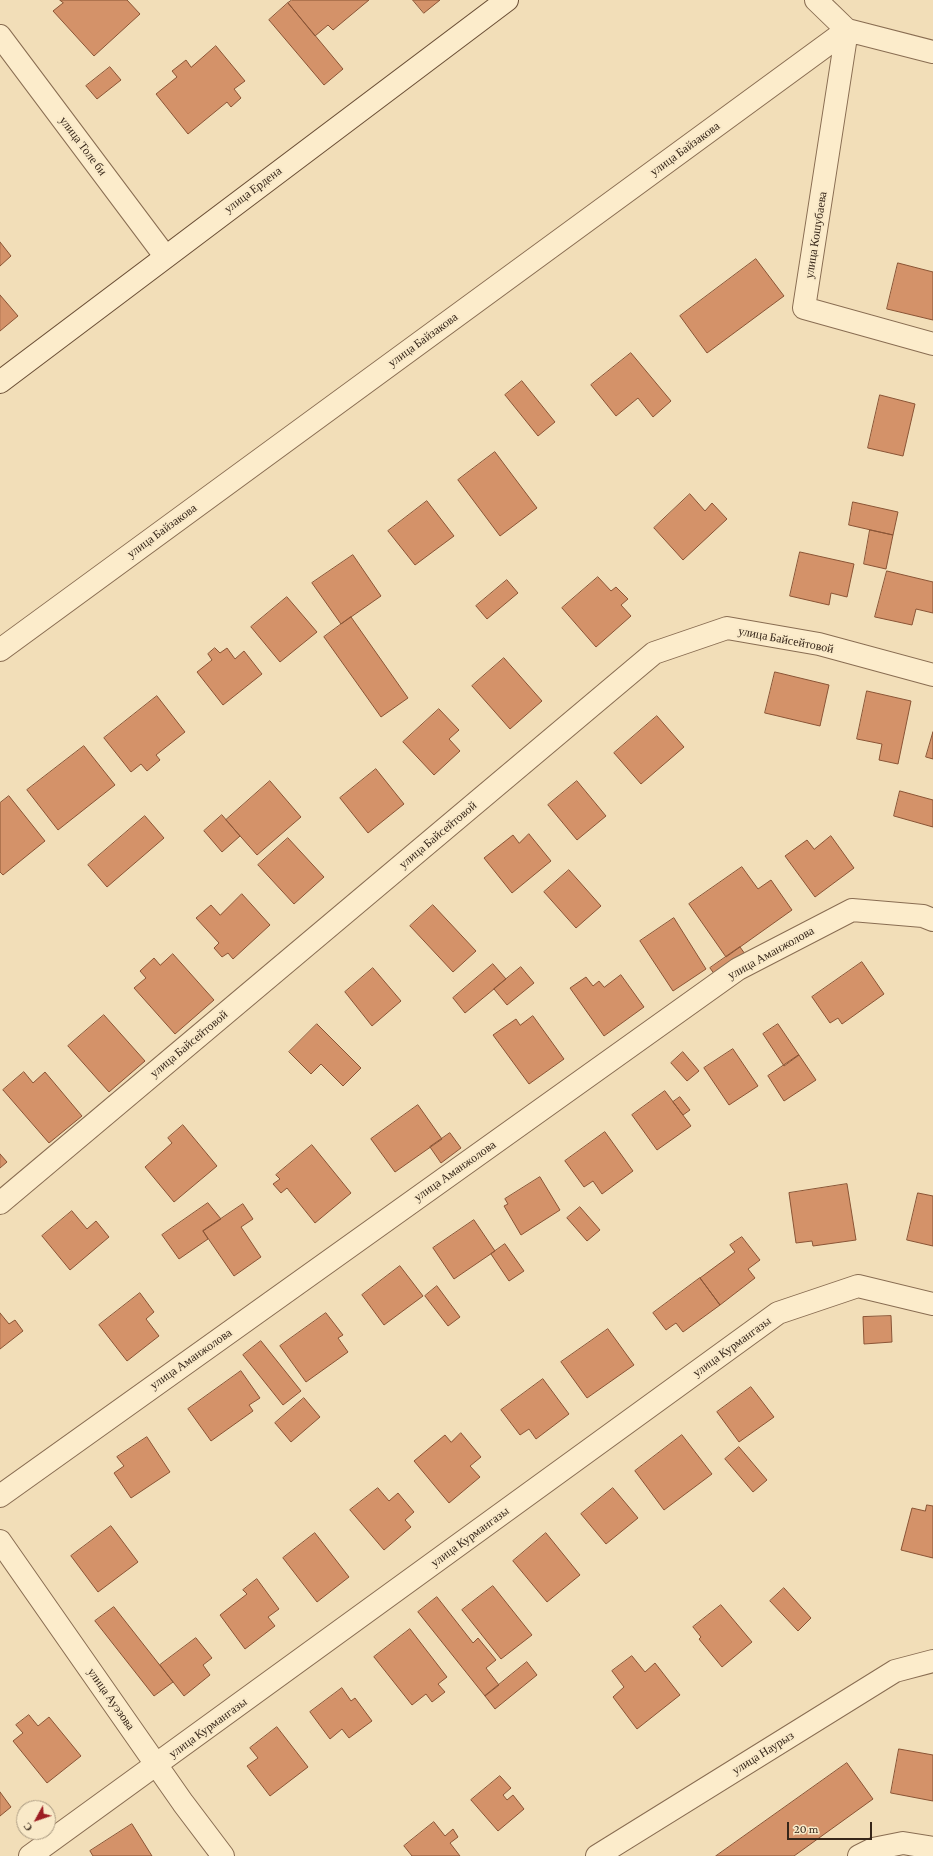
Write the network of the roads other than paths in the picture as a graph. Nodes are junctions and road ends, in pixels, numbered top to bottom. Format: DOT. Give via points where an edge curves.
graph roads {
  1 [pos="507,0"];
  2 [pos="816,0"];
  3 [pos="847,30"];
  4 [pos="0,36"];
  5 [pos="933,52"];
  6 [pos="165,256"];
  7 [pos="933,344"];
  8 [pos="0,382"];
  9 [pos="0,650"];
  10 [pos="933,675"];
  11 [pos="933,920"];
  12 [pos="0,1203"];
  13 [pos="933,1304"];
  14 [pos="0,1496"];
  15 [pos="0,1541"];
  16 [pos="933,1661"];
  17 [pos="157,1765"];
  18 [pos="933,1848"];
  19 [pos="30,1856"];
  20 [pos="223,1856"];
  21 [pos="597,1856"];
  22 [pos="859,1856"];
  1 -- 6 [label="street, улица Ердена"];
  2 -- 3 [label="street"];
  3 -- 5 [label="street"];
  3 -- 7 [label="street, улица Кошубаева" via="804,308"];
  3 -- 9 [label="street, улица Байзакова"];
  4 -- 6 [label="street, улица Толе би"];
  6 -- 8 [label="street, улица Ердена"];
  10 -- 12 [label="street, улица Байсейтовой" via="819,644 726,628 654,653"];
  11 -- 14 [label="street, улица Аманжолова" via="923,916 852,910 738,969"];
  13 -- 17 [label="street, улица Курмангазы" via="858,1286 778,1313"];
  15 -- 17 [label="street, улица Ауэзова"];
  16 -- 21 [label="street, улица Наурыз" via="895,1671"];
  17 -- 19 [label="street, улица Курмангазы"];
  17 -- 20 [label="street, улица Ауэзова"];
  18 -- 22 [label="street" via="903,1843 873,1849"];
}
